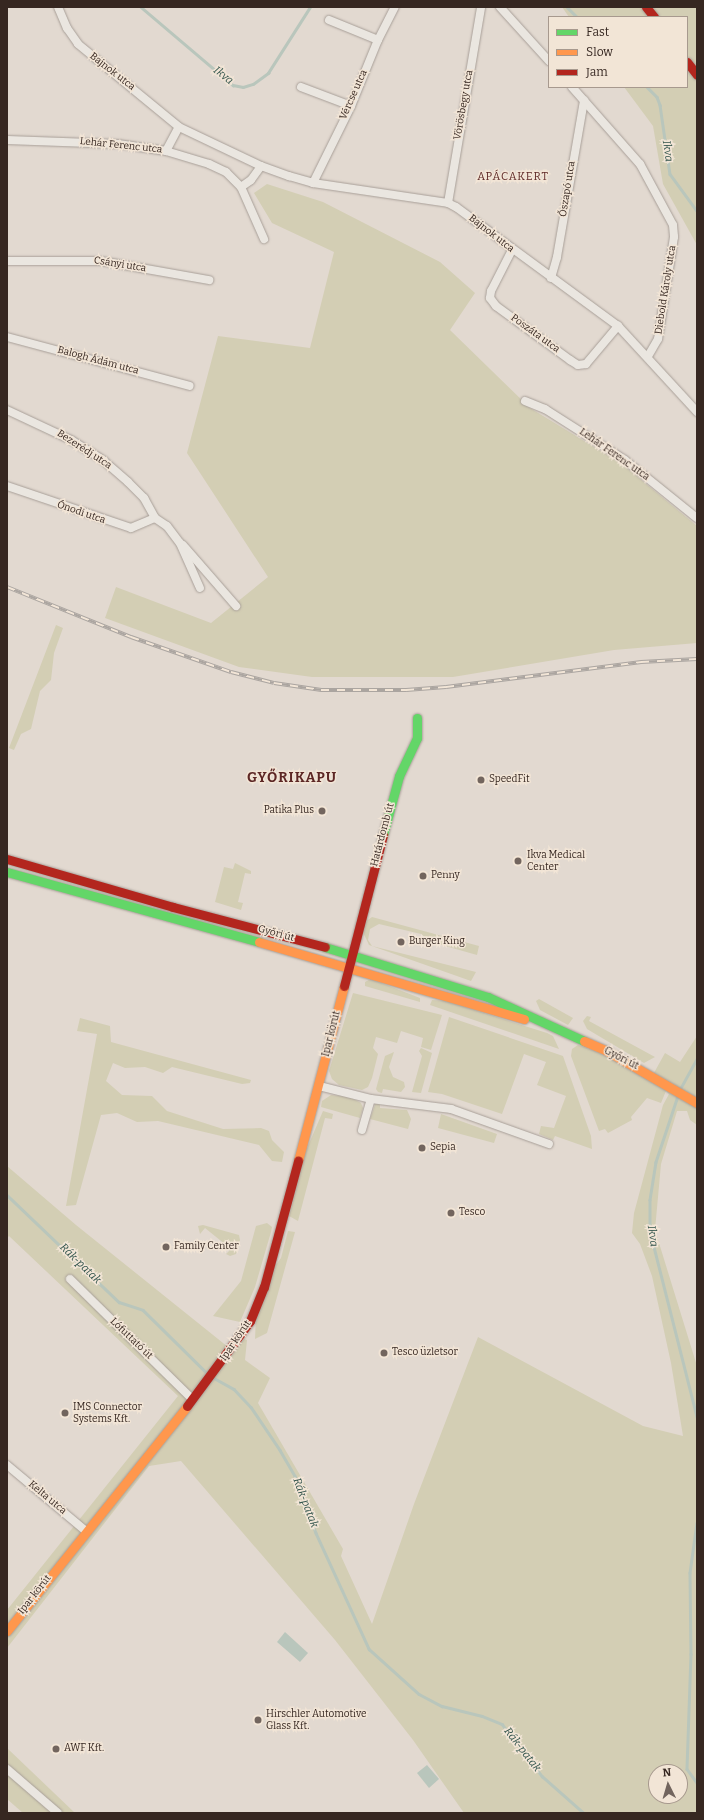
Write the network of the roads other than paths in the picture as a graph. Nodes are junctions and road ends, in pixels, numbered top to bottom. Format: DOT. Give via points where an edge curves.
graph roads {
  1 [pos="58,7"];
  2 [pos="395,7"];
  3 [pos="481,7"];
  4 [pos="500,7"];
  5 [pos="646,7"];
  6 [pos="653,16"];
  7 [pos="328,20"];
  8 [pos="378,40"];
  9 [pos="548,60"];
  10 [pos="688,63"];
  11 [pos="697,75"];
  12 [pos="301,87"];
  13 [pos="573,88"];
  14 [pos="584,100"];
  15 [pos="351,106"];
  16 [pos="179,126"];
  17 [pos="7,140"];
  18 [pos="166,151"];
  19 [pos="261,166"];
  20 [pos="313,183"];
  21 [pos="241,187"];
  22 [pos="448,203"];
  23 [pos="264,239"];
  24 [pos="512,250"];
  25 [pos="7,261"];
  26 [pos="551,278"];
  27 [pos="209,280"];
  28 [pos="618,326"];
  29 [pos="7,337"];
  30 [pos="648,356"];
  31 [pos="190,386"];
  32 [pos="525,402"];
  33 [pos="7,410"];
  34 [pos="697,412"];
  35 [pos="7,486"];
  36 [pos="155,518"];
  37 [pos="697,518"];
  38 [pos="180,543"];
  39 [pos="200,588"];
  40 [pos="236,606"];
  41 [pos="417,718"];
  42 [pos="7,859"];
  43 [pos="7,872"];
  44 [pos="352,954"];
  45 [pos="349,967"];
  46 [pos="540,1023"];
  47 [pos="319,1086"];
  48 [pos="371,1098"];
  49 [pos="694,1101"];
  50 [pos="362,1130"];
  51 [pos="549,1144"];
  52 [pos="70,1279"];
  53 [pos="192,1399"];
  54 [pos="7,1465"];
  55 [pos="86,1531"];
  56 [pos="7,1631"];
  57 [pos="7,1769"];
  58 [pos="58,1813"];
  1 -- 16 [label="street, Bajnok utca" via="67,28 78,44"];
  2 -- 8 [label="street, Vércse utca"];
  3 -- 22 [label="street, Vörösbegy utca"];
  4 -- 9 [label="street"];
  5 -- 6 [label="main road"];
  7 -- 8 [label="street"];
  8 -- 15 [label="street, Vércse utca"];
  10 -- 11 [label="main road"];
  12 -- 15 [label="street"];
  13 -- 14 [label="street, Diebold Károly utca"];
  14 -- 26 [label="street, Őszapó utca" via="557,257"];
  14 -- 30 [label="street, Diebold Károly utca" via="640,164 673,225 674,237 658,339"];
  15 -- 20 [label="street, Vércse utca"];
  16 -- 18 [label="street"];
  16 -- 19 [label="street, Bajnok utca"];
  17 -- 18 [label="street, Lehár Ferenc utca" via="118,144"];
  18 -- 21 [label="street, Lehár Ferenc utca" via="226,172"];
  19 -- 20 [label="street, Bajnok utca"];
  19 -- 21 [label="street" via="251,180"];
  20 -- 22 [label="street, Bajnok utca"];
  21 -- 23 [label="street, Lehár Ferenc utca"];
  22 -- 24 [label="street, Bajnok utca"];
  24 -- 26 [label="street, Bajnok utca"];
  24 -- 28 [label="street, Poszáta utca" via="491,291 490,298 496,306 570,360 578,365 586,364"];
  25 -- 27 [label="street, Csányi utca" via="101,261"];
  26 -- 28 [label="street, Bajnok utca"];
  28 -- 30 [label="street, Bajnok utca"];
  29 -- 31 [label="street, Balogh Ádám utca"];
  30 -- 34 [label="street, Bajnok utca"];
  32 -- 37 [label="street, Lehár Ferenc utca" via="545,409 625,460"];
  33 -- 36 [label="street, Bezerédj utca" via="50,428 104,461 144,498"];
  35 -- 36 [label="street, Ónodi utca" via="131,528"];
  36 -- 38 [label="street, Bezerédj utca" via="167,526"];
  38 -- 39 [label="street, Bezerédj utca"];
  38 -- 40 [label="street, Bezerédj utca"];
  41 -- 44 [label="main road, Határdomb út" via="417,738 399,776"];
  42 -- 44 [label="main road, Győri út" via="173,907"];
  43 -- 45 [label="main road, Győri út"];
  44 -- 45 [label="main road, Határdomb út"];
  44 -- 46 [label="main road, Győri út" via="488,997"];
  45 -- 46 [label="main road, Győri út"];
  45 -- 47 [label="main road, Ipar körút"];
  46 -- 49 [label="main road, Győri út" via="607,1051"];
  47 -- 48 [label="street"];
  47 -- 53 [label="main road, Ipar körút" via="264,1287 242,1335"];
  48 -- 50 [label="street"];
  48 -- 51 [label="street" via="451,1109"];
  52 -- 53 [label="street, Lófuttató út"];
  53 -- 55 [label="main road, Ipar körút"];
  54 -- 55 [label="street, Kelta utca"];
  55 -- 56 [label="main road, Ipar körút"];
  57 -- 58 [label="street"];
}
